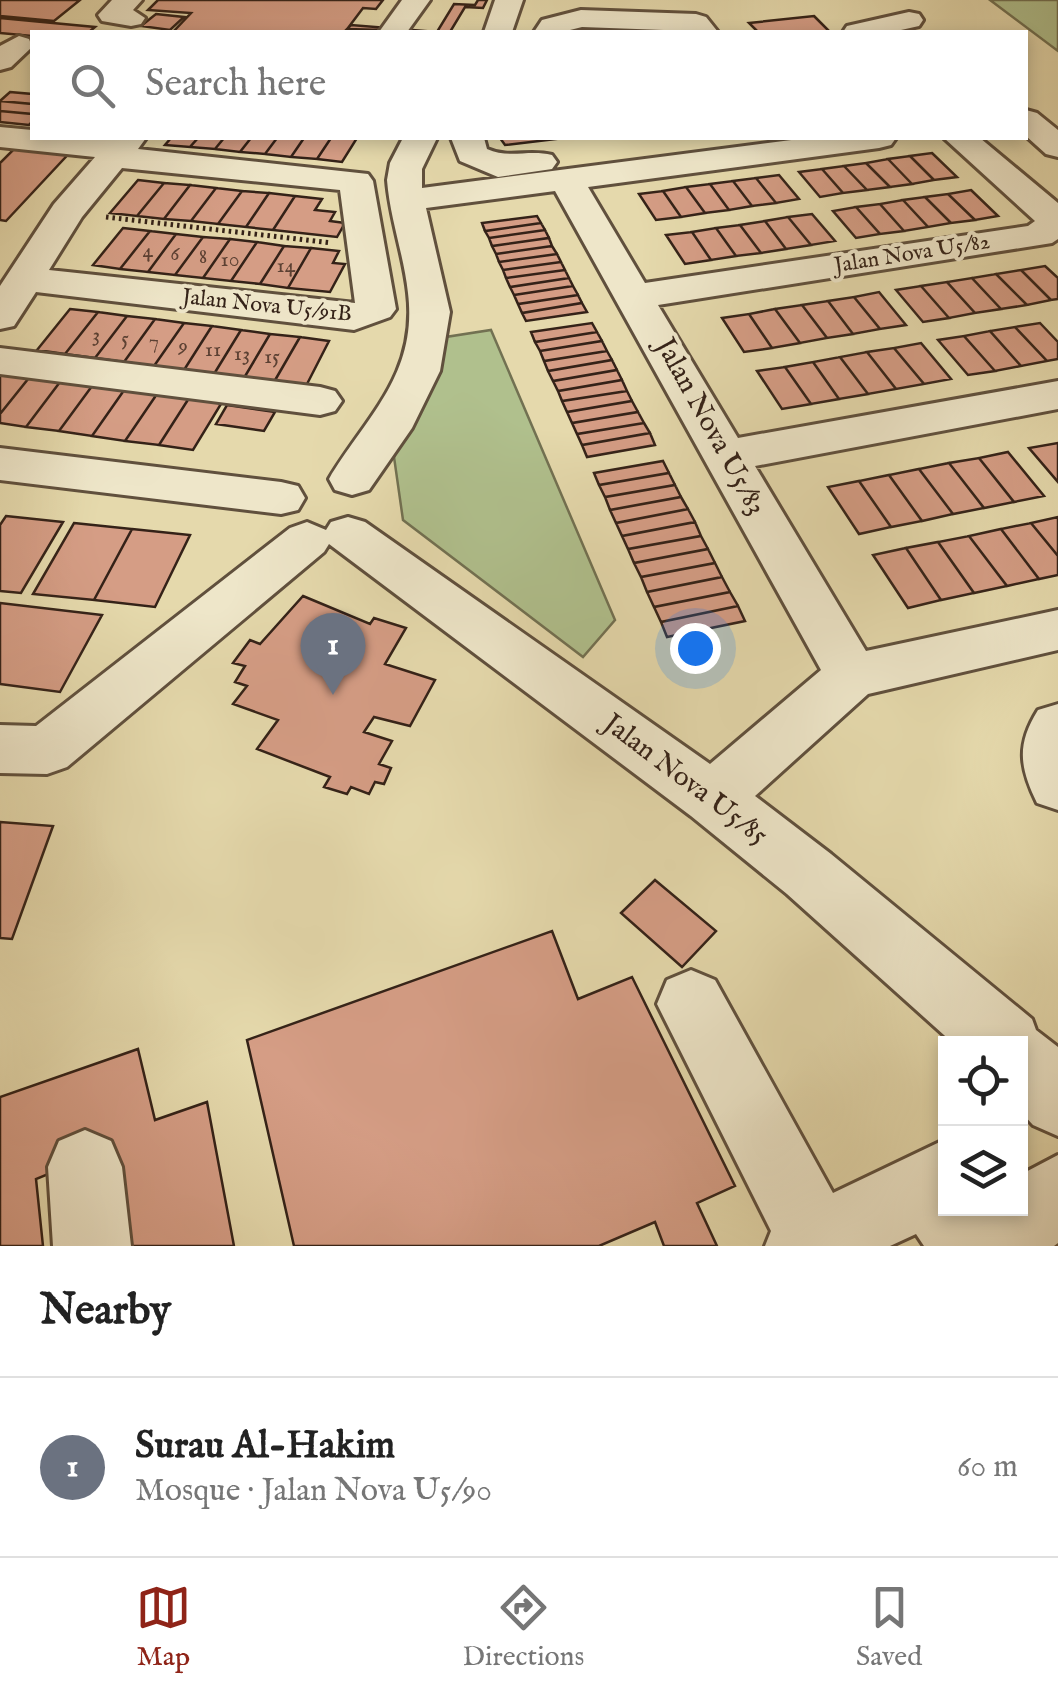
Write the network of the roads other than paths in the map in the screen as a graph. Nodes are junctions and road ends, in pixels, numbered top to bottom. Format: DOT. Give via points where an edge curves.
graph roads {
  1 [pos="416,0"];
  2 [pos="509,0"];
  3 [pos="561,0"];
  4 [pos="638,7"];
  5 [pos="907,17"];
  6 [pos="394,30"];
  7 [pos="499,30"];
  8 [pos="549,30"];
  9 [pos="702,30"];
  10 [pos="863,30"];
  11 [pos="1028,122"];
  12 [pos="0,137"];
  13 [pos="30,140"];
  14 [pos="33,140"];
  15 [pos="419,140"];
  16 [pos="468,140"];
  17 [pos="742,140"];
  18 [pos="864,140"];
  19 [pos="962,140"];
  20 [pos="1058,146"];
  21 [pos="121,148"];
  22 [pos="566,179"];
  23 [pos="409,200"];
  24 [pos="27,279"];
  25 [pos="637,296"];
  26 [pos="0,316"];
  27 [pos="0,360"];
  28 [pos="1058,395"];
  29 [pos="320,402"];
  30 [pos="726,456"];
  31 [pos="0,464"];
  32 [pos="352,479"];
  33 [pos="312,524"];
  34 [pos="1058,630"];
  35 [pos="852,676"];
  36 [pos="1058,727"];
  37 [pos="0,749"];
  38 [pos="1058,785"];
  39 [pos="712,798"];
  40 [pos="691,1004"];
  41 [pos="1031,1082"];
  42 [pos="85,1166"];
  43 [pos="1058,1194"];
  44 [pos="938,1206"];
  45 [pos="810,1243"];
  46 [pos="92,1246"];
  47 [pos="995,1246"];
  1 -- 6 [label="street"];
  2 -- 7 [label="street"];
  3 -- 4 [label="street" via="560,5"];
  5 -- 10 [label="street"];
  8 -- 9 [label="street" via="582,18 696,23"];
  11 -- 20 [label="street"];
  12 -- 13 [label="street"];
  14 -- 21 [label="street"];
  15 -- 23 [label="street" via="406,167"];
  16 -- 17 [label="street" via="472,154 498,167"];
  18 -- 22 [label="street"];
  19 -- 25 [label="street, Jalan Nova U5/82" via="1055,224 1039,235"];
  21 -- 24 [label="street" via="67,212"];
  21 -- 24 [label="street, Jalan Nova U5/91B" via="356,181 376,308 354,318"];
  22 -- 23 [label="street"];
  22 -- 25 [label="street, Jalan Nova U5/83"];
  23 -- 32 [label="street" via="428,289 429,331 410,390"];
  24 -- 26 [label="street"];
  25 -- 30 [label="street, Jalan Nova U5/83"];
  27 -- 29 [label="street"];
  28 -- 30 [label="street"];
  30 -- 35 [label="street, Jalan Nova U5/83"];
  31 -- 33 [label="street"];
  32 -- 33 [label="street" via="312,478 294,486"];
  32 -- 33 [label="street" via="372,502 364,523"];
  33 -- 37 [label="street" via="47,750"];
  33 -- 39 [label="street, Jalan Nova U5/85"];
  34 -- 35 [label="street"];
  35 -- 39 [label="street"];
  36 -- 38 [label="street" via="1048,759"];
  39 -- 41 [label="street, Jalan Nova U5/85"];
  40 -- 45 [label="street"];
  42 -- 46 [label="street"];
  43 -- 47 [label="street"];
  44 -- 45 [label="street"];
}
